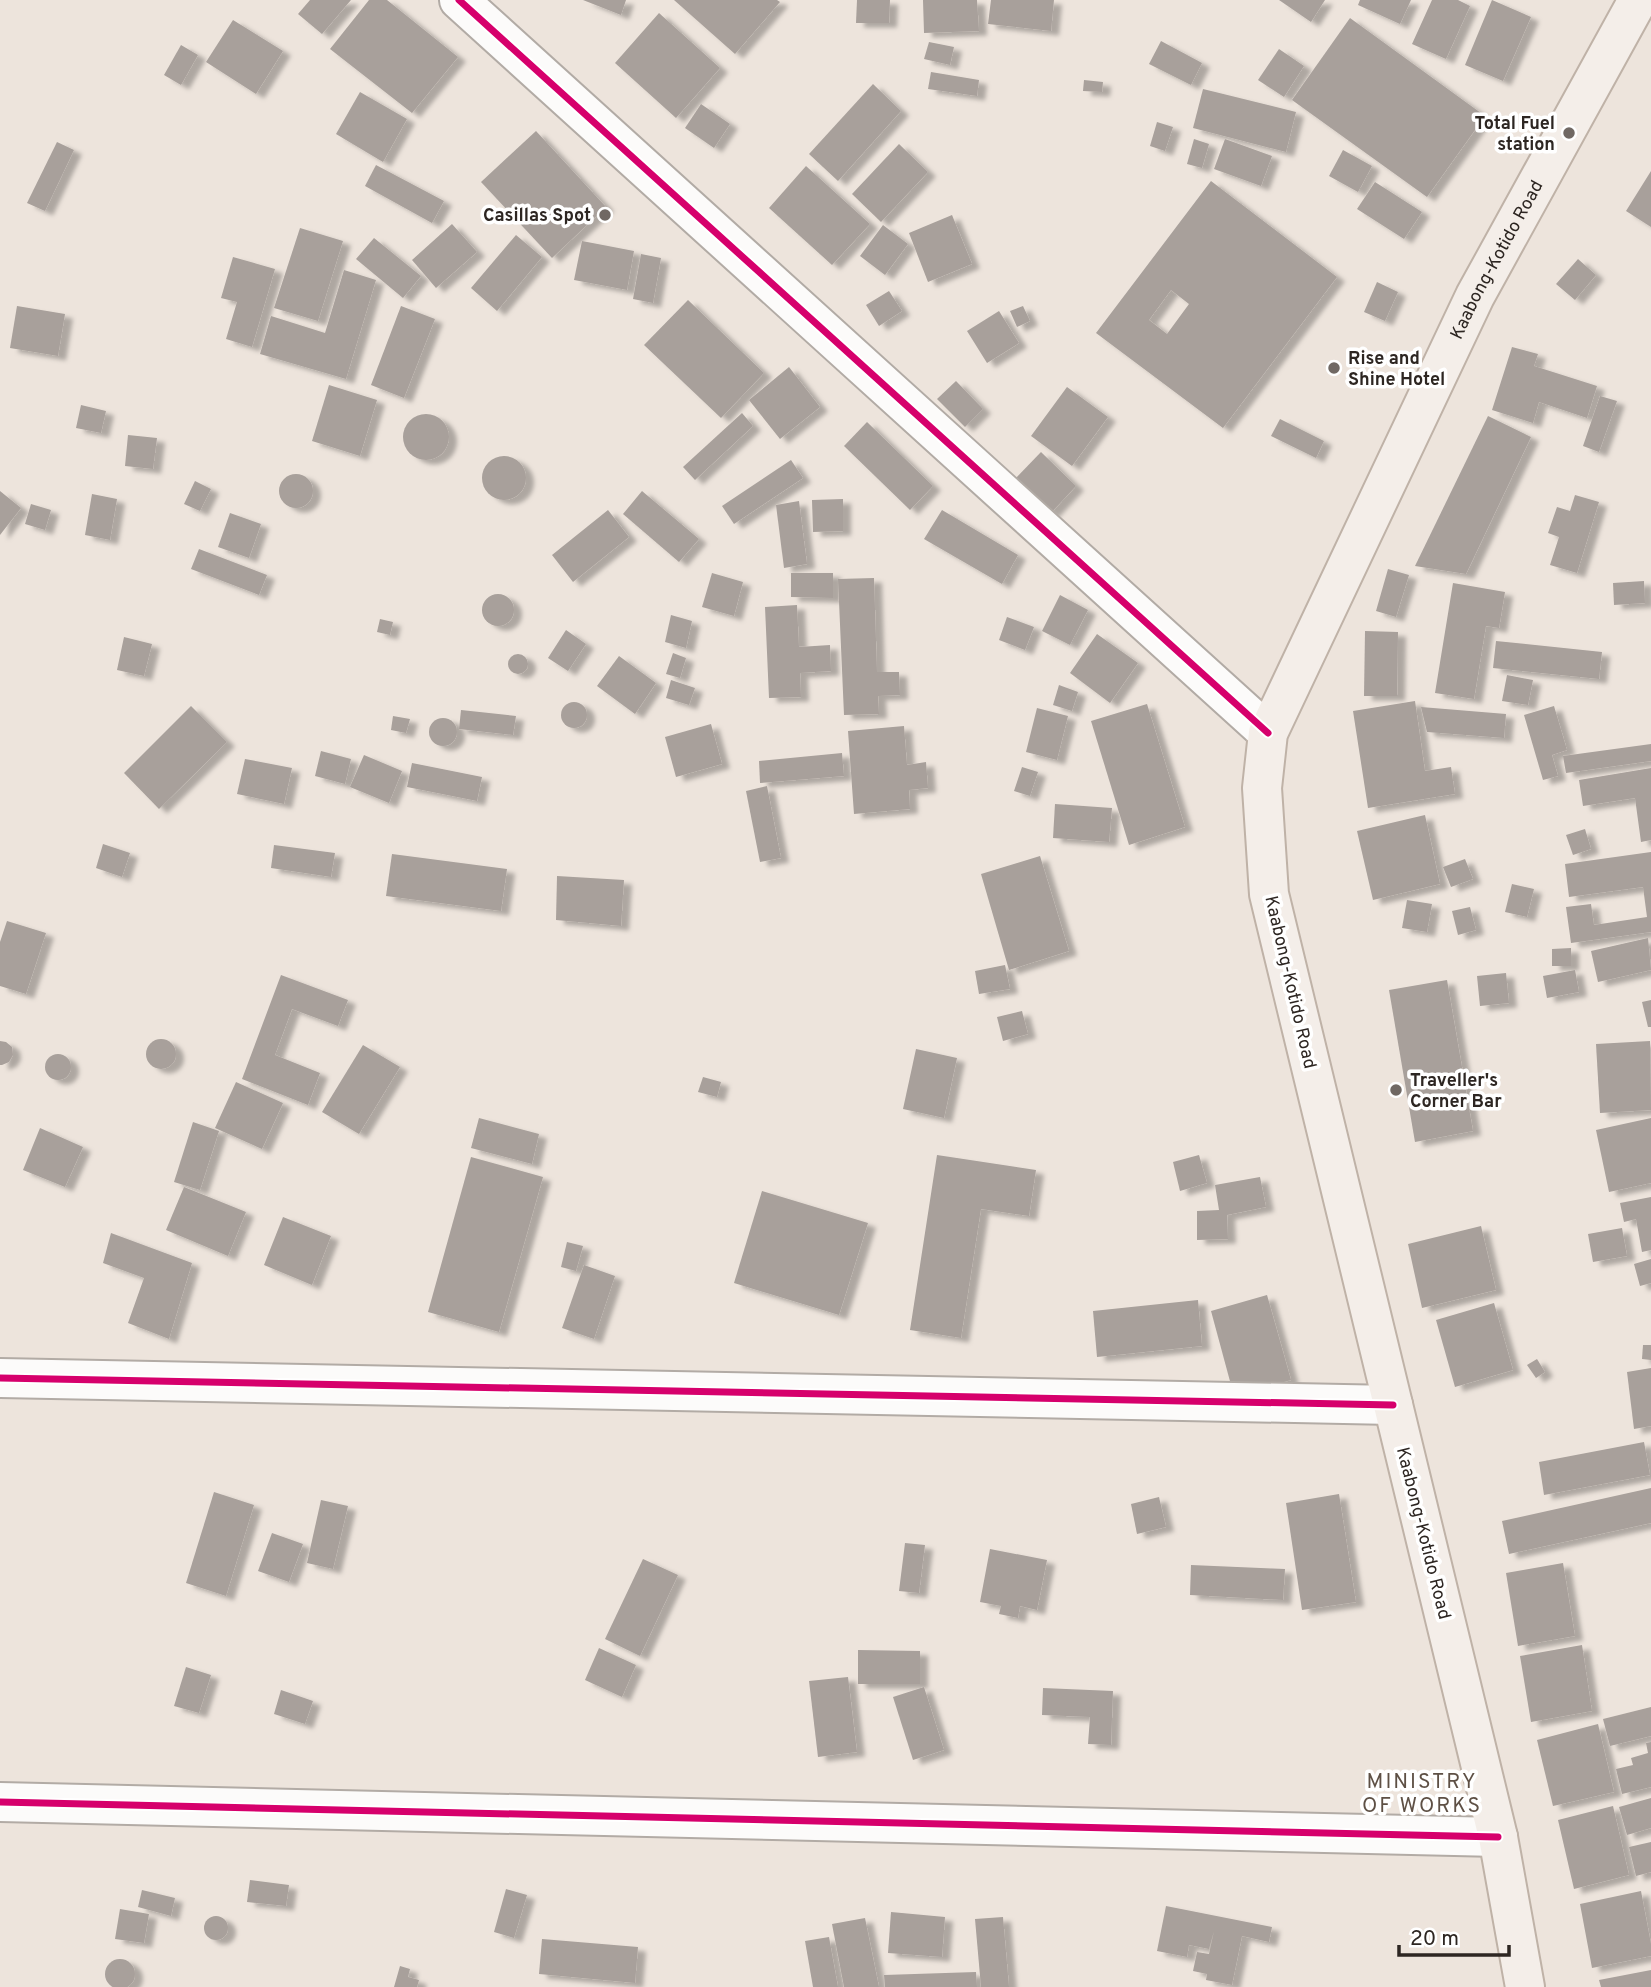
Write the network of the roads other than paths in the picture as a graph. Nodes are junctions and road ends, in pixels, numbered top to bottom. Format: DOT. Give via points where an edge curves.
graph roads {
  1 [pos="459,0"];
  2 [pos="1638,0"];
  3 [pos="1268,733"];
  4 [pos="0,1378"];
  5 [pos="1393,1405"];
  6 [pos="0,1802"];
  7 [pos="1498,1837"];
  8 [pos="1525,1987"];
  1 -- 3 [label="street"];
  2 -- 3 [label="main road, Kaabong-Kotido Road" via="1475,296"];
  3 -- 5 [label="main road, Kaabong-Kotido Road" via="1262,789 1269,894"];
  4 -- 5 [label="street"];
  5 -- 7 [label="main road, Kaabong-Kotido Road"];
  6 -- 7 [label="street"];
  7 -- 8 [label="main road, Kaabong-Kotido Road"];
}
